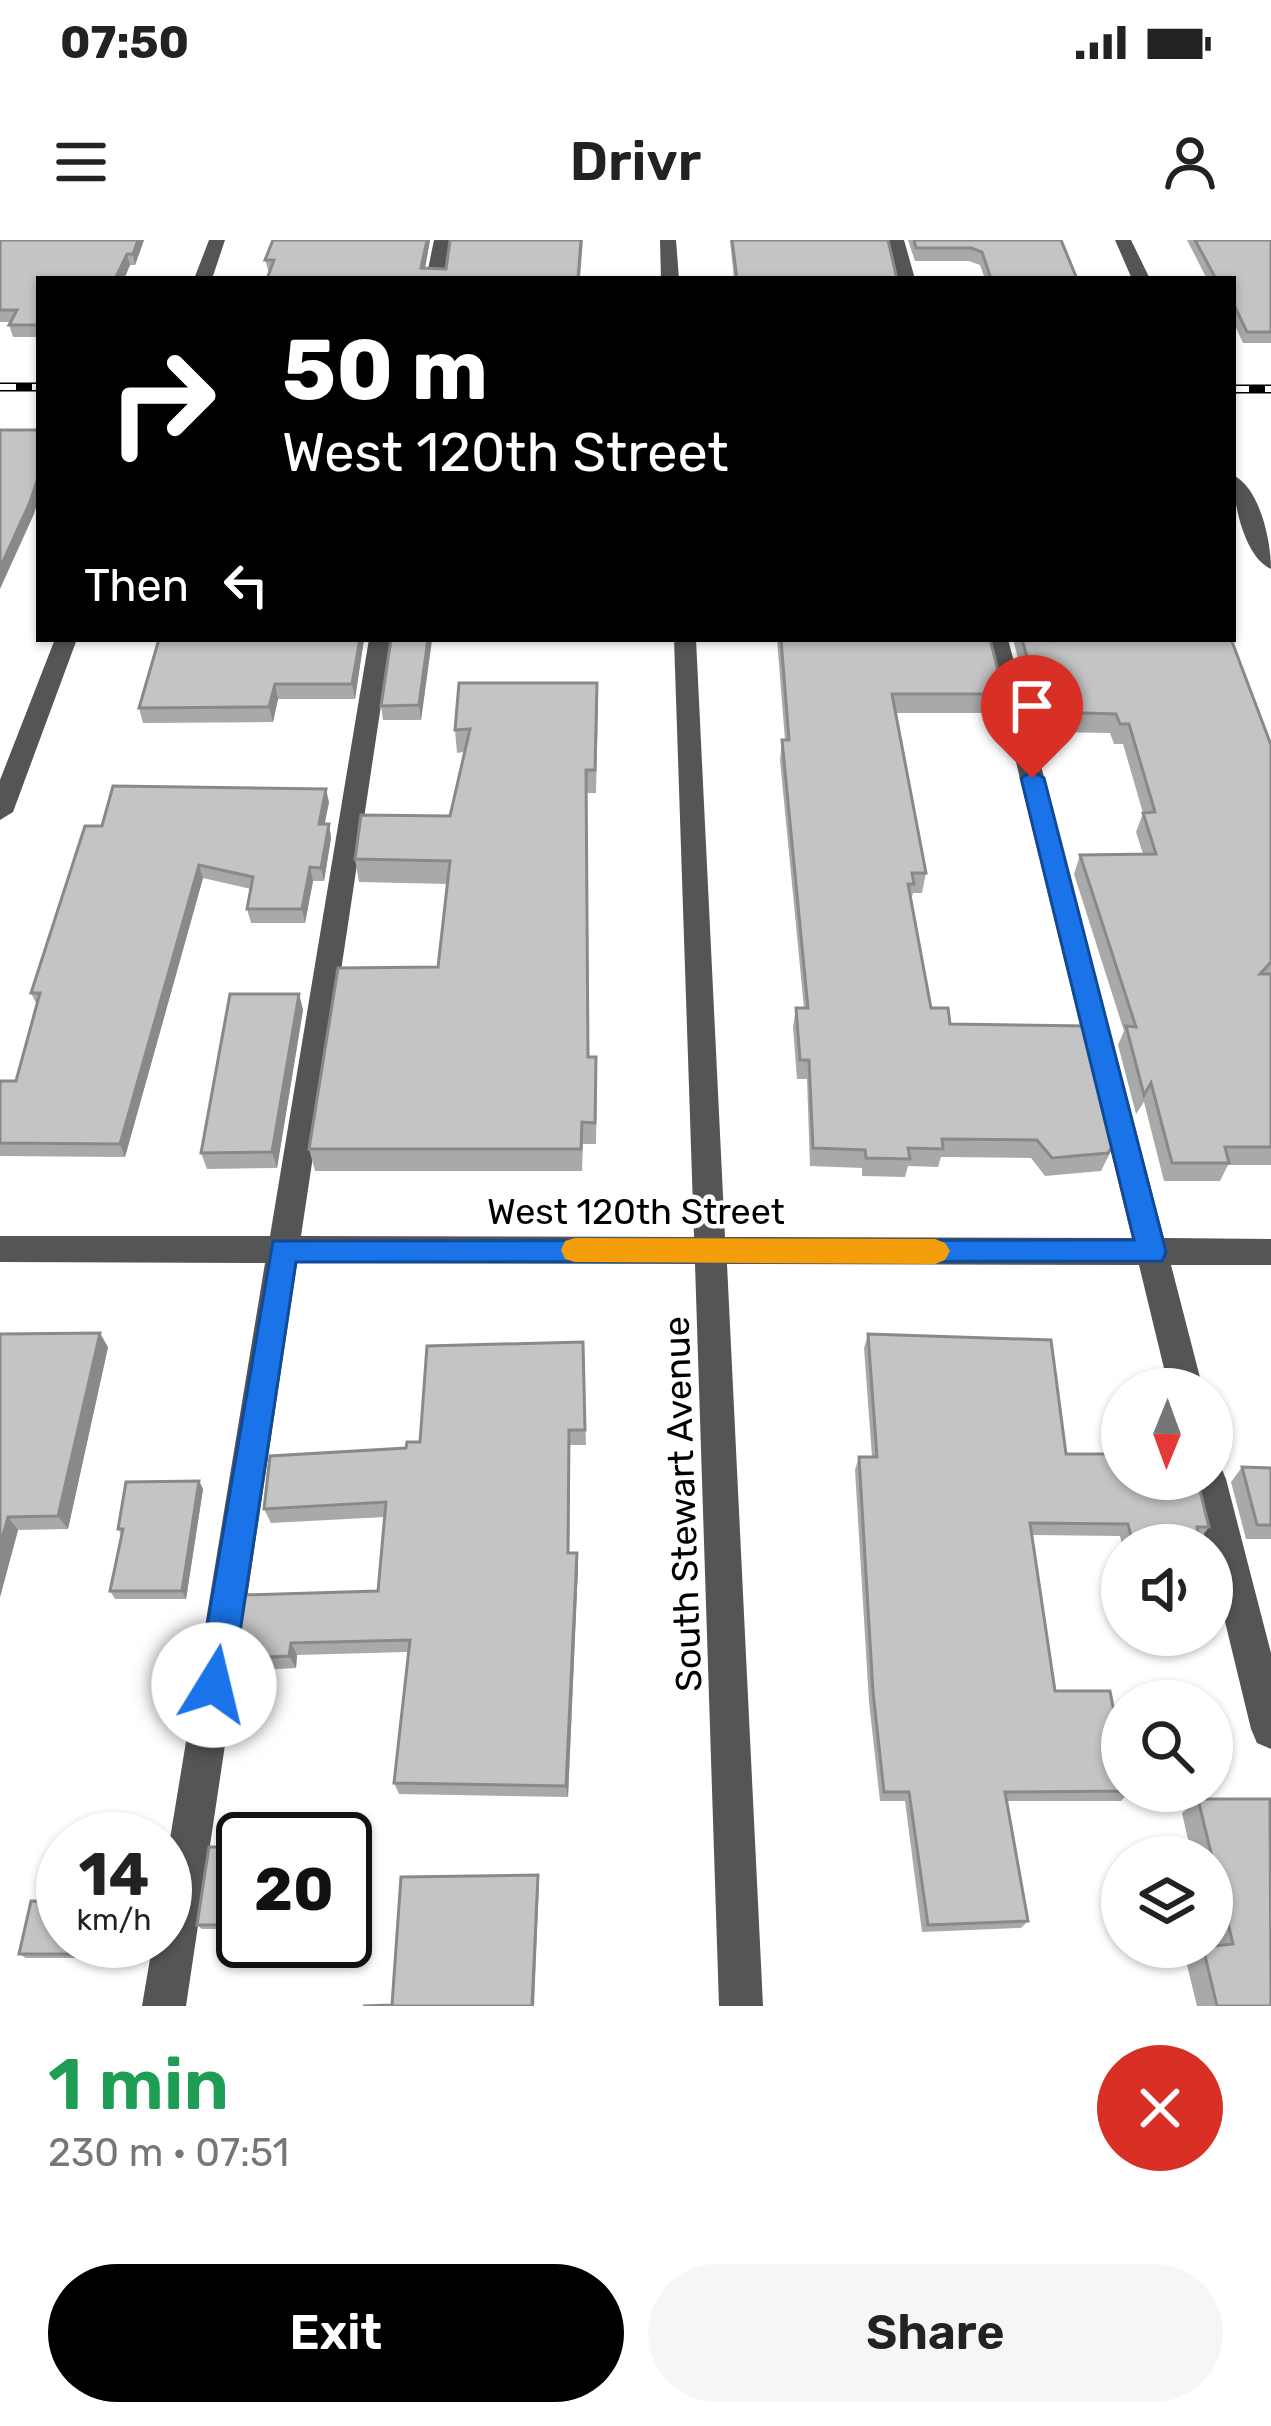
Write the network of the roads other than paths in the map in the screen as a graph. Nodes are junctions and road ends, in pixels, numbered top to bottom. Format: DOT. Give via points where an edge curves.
graph roads {
  1 [pos="218,240"];
  2 [pos="442,240"];
  3 [pos="668,240"];
  4 [pos="896,240"];
  5 [pos="1123,240"];
  6 [pos="203,276"];
  7 [pos="436,276"];
  8 [pos="670,276"];
  9 [pos="905,276"];
  10 [pos="1140,276"];
  11 [pos="1236,487"];
  12 [pos="1271,563"];
  13 [pos="65,642"];
  14 [pos="380,642"];
  15 [pos="685,642"];
  16 [pos="998,642"];
  17 [pos="0,812"];
  18 [pos="0,1249"];
  19 [pos="283,1250"];
  20 [pos="711,1250"];
  21 [pos="1151,1252"];
  22 [pos="1271,1252"];
  23 [pos="1181,1368"];
  24 [pos="1213,1500"];
  25 [pos="1271,1729"];
  26 [pos="164,2006"];
  27 [pos="742,2006"];
  1 -- 6 [label="street"];
  2 -- 7 [label="street"];
  3 -- 8 [label="street"];
  4 -- 9 [label="street"];
  5 -- 10 [label="street"];
  11 -- 12 [label="street"];
  13 -- 17 [label="street"];
  14 -- 19 [label="street"];
  15 -- 20 [label="street, South Stewart Avenue"];
  16 -- 21 [label="street"];
  18 -- 19 [label="street, West 120th Street"];
  19 -- 20 [label="street, West 120th Street"];
  19 -- 26 [label="street"];
  20 -- 21 [label="street, West 120th Street"];
  20 -- 27 [label="street, South Stewart Avenue"];
  21 -- 22 [label="street, West 120th Street"];
  21 -- 23 [label="street"];
  24 -- 25 [label="street"];
}
